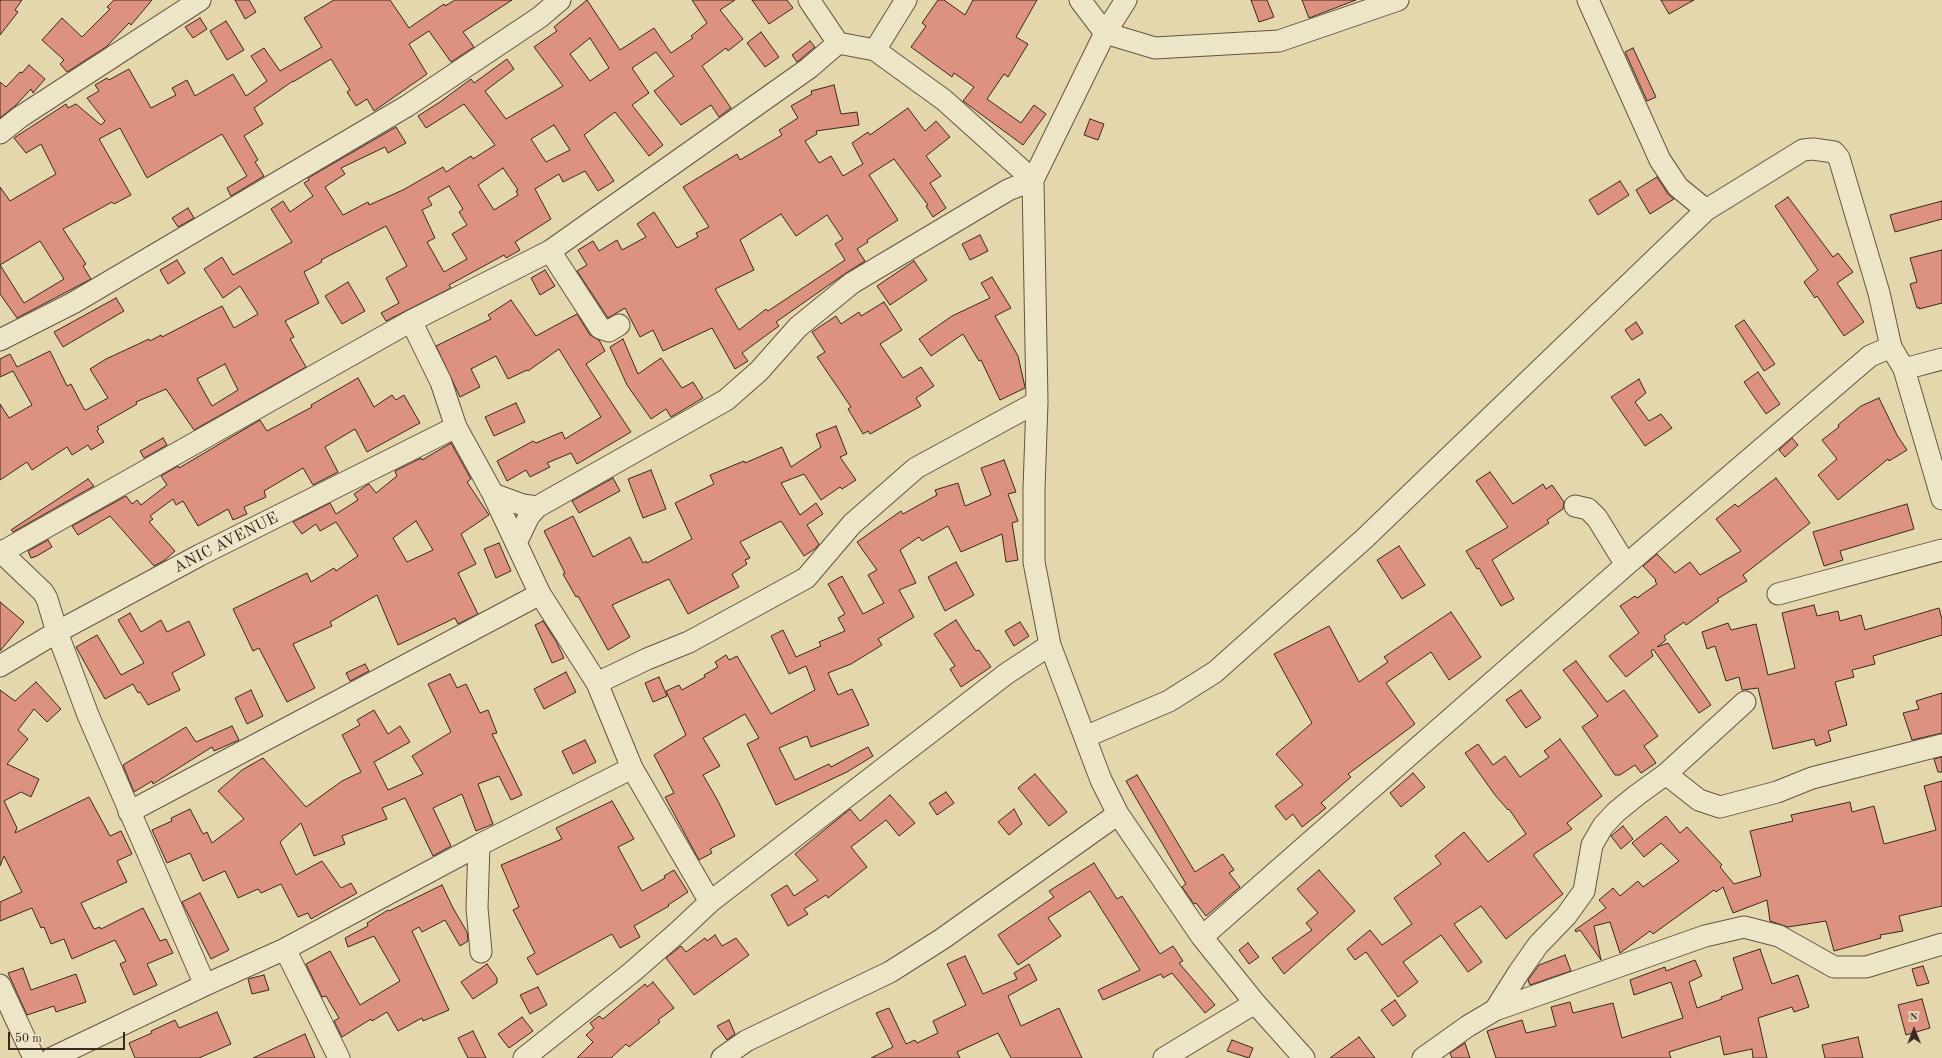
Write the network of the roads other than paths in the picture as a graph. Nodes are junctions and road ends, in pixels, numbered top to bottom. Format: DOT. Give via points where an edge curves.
graph roads {
  1 [pos="200,0"];
  2 [pos="560,0"];
  3 [pos="809,0"];
  4 [pos="906,0"];
  5 [pos="1080,0"];
  6 [pos="1126,0"];
  7 [pos="1398,0"];
  8 [pos="1588,0"];
  9 [pos="1105,33"];
  10 [pos="838,42"];
  11 [pos="875,50"];
  12 [pos="0,134"];
  13 [pos="1033,180"];
  14 [pos="1706,210"];
  15 [pos="550,251"];
  16 [pos="411,321"];
  17 [pos="619,326"];
  18 [pos="0,340"];
  19 [pos="1891,347"];
  20 [pos="1942,359"];
  21 [pos="1904,369"];
  22 [pos="1037,402"];
  23 [pos="456,426"];
  24 [pos="493,494"];
  25 [pos="1942,499"];
  26 [pos="1575,506"];
  27 [pos="537,507"];
  28 [pos="516,543"];
  29 [pos="1942,550"];
  30 [pos="1,551"];
  31 [pos="1626,565"];
  32 [pos="540,594"];
  33 [pos="1778,594"];
  34 [pos="57,632"];
  35 [pos="1050,645"];
  36 [pos="0,666"];
  37 [pos="597,683"];
  38 [pos="1745,702"];
  39 [pos="1085,737"];
  40 [pos="1942,745"];
  41 [pos="632,768"];
  42 [pos="1666,774"];
  43 [pos="129,812"];
  44 [pos="1118,814"];
  45 [pos="479,845"];
  46 [pos="710,902"];
  47 [pos="1202,937"];
  48 [pos="1942,944"];
  49 [pos="285,949"];
  50 [pos="481,952"];
  51 [pos="205,984"];
  52 [pos="0,985"];
  53 [pos="1255,1003"];
  54 [pos="1495,1010"];
  55 [pos="34,1058"];
  56 [pos="52,1058"];
  57 [pos="339,1058"];
  58 [pos="524,1058"];
  59 [pos="722,1058"];
  60 [pos="1164,1058"];
  61 [pos="1304,1058"];
  62 [pos="1424,1058"];
  1 -- 12 [label="street" via="20,117"];
  2 -- 18 [label="street" via="540,17 408,106 73,303"];
  3 -- 10 [label="street"];
  4 -- 11 [label="street"];
  5 -- 9 [label="street"];
  6 -- 9 [label="street"];
  7 -- 9 [label="street" via="1279,41 1155,48"];
  8 -- 14 [label="street" via="1660,160 1678,187"];
  9 -- 13 [label="street"];
  10 -- 11 [label="street"];
  10 -- 15 [label="street" via="803,72"];
  11 -- 13 [label="street" via="944,100"];
  13 -- 22 [label="street"];
  13 -- 27 [label="street" via="1008,190 852,283 798,327 758,371 726,400"];
  14 -- 19 [label="street" via="1803,150 1834,152 1839,158 1879,293"];
  14 -- 39 [label="street" via="1364,539 1215,672 1169,701"];
  15 -- 16 [label="street"];
  15 -- 17 [label="street" via="600,328 609,330"];
  16 -- 23 [label="street" via="441,382"];
  16 -- 30 [label="street"];
  19 -- 21 [label="street"];
  19 -- 31 [label="street" via="1870,356"];
  20 -- 21 [label="street"];
  21 -- 25 [label="street"];
  22 -- 35 [label="street" via="1034,562"];
  22 -- 37 [label="street" via="916,468 852,524 806,578 689,642"];
  23 -- 24 [label="street"];
  23 -- 34 [label="street, ANIC AVENUE" via="200,555"];
  24 -- 27 [label="street"];
  24 -- 28 [label="street"];
  26 -- 31 [label="street" via="1588,509 1598,518"];
  27 -- 28 [label="street" via="529,516"];
  28 -- 32 [label="street"];
  29 -- 33 [label="street"];
  30 -- 34 [label="street" via="43,592"];
  31 -- 47 [label="street"];
  32 -- 37 [label="street"];
  32 -- 43 [label="street"];
  34 -- 36 [label="street, ANIC AVENUE"];
  34 -- 43 [label="street" via="88,715"];
  35 -- 39 [label="street"];
  35 -- 46 [label="street" via="1006,674"];
  37 -- 41 [label="street"];
  38 -- 42 [label="street"];
  39 -- 44 [label="street" via="1101,780"];
  40 -- 42 [label="street" via="1812,778 1777,792 1720,806 1699,800"];
  41 -- 45 [label="street"];
  41 -- 46 [label="street"];
  42 -- 54 [label="street" via="1603,826 1592,845 1584,891 1566,916 1538,945"];
  43 -- 51 [label="street"];
  44 -- 47 [label="street"];
  44 -- 59 [label="street" via="942,939 890,972 746,1041"];
  45 -- 49 [label="street"];
  45 -- 50 [label="street" via="477,908"];
  46 -- 58 [label="street" via="631,974"];
  47 -- 53 [label="street"];
  48 -- 54 [label="street" via="1866,967 1834,967 1779,936 1744,927 1705,936"];
  49 -- 51 [label="street"];
  49 -- 57 [label="street"];
  51 -- 56 [label="street"];
  52 -- 55 [label="street"];
  53 -- 60 [label="street"];
  53 -- 61 [label="street"];
  54 -- 62 [label="street"];
}
